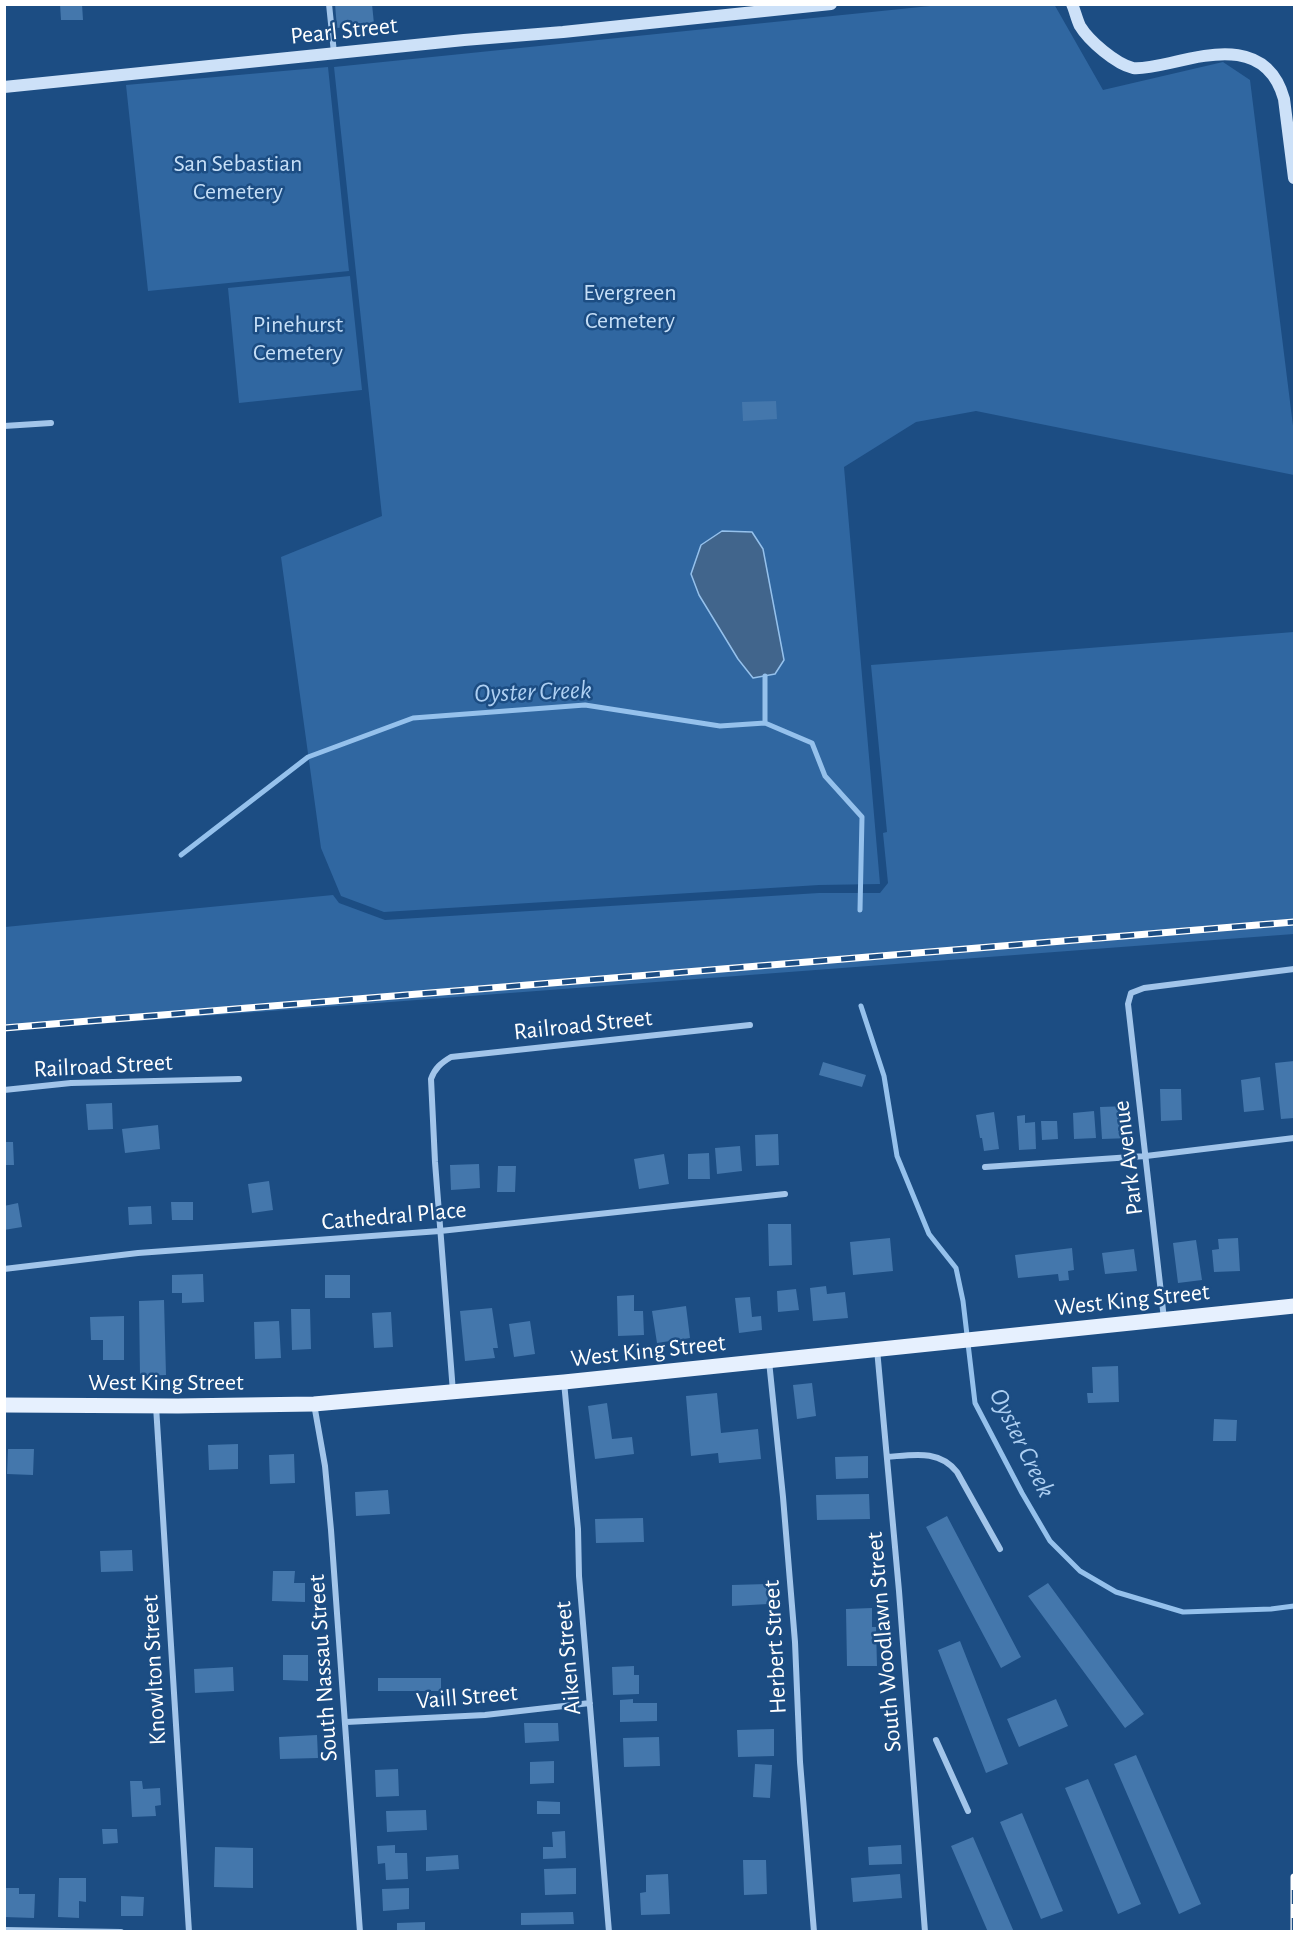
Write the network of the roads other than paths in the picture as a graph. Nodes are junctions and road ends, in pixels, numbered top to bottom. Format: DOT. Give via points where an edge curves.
graph roads {
  1 [pos="329,4"];
  2 [pos="831,4"];
  3 [pos="1072,4"];
  4 [pos="812,6"];
  5 [pos="334,53"];
  6 [pos="4,87"];
  7 [pos="1294,178"];
  8 [pos="51,423"];
  9 [pos="4,426"];
  10 [pos="1294,969"];
  11 [pos="750,1025"];
  12 [pos="239,1079"];
  13 [pos="4,1090"];
  14 [pos="1294,1138"];
  15 [pos="1146,1156"];
  16 [pos="985,1167"];
  17 [pos="786,1194"];
  18 [pos="440,1232"];
  19 [pos="4,1269"];
  20 [pos="1294,1306"];
  21 [pos="1164,1319"];
  22 [pos="877,1349"];
  23 [pos="769,1361"];
  24 [pos="564,1382"];
  25 [pos="453,1392"];
  26 [pos="315,1404"];
  27 [pos="4,1405"];
  28 [pos="156,1406"];
  29 [pos="887,1457"];
  30 [pos="1000,1549"];
  31 [pos="590,1703"];
  32 [pos="346,1722"];
  33 [pos="936,1740"];
  34 [pos="968,1810"];
  35 [pos="4,1930"];
  36 [pos="121,1932"];
  37 [pos="189,1932"];
  38 [pos="360,1932"];
  39 [pos="609,1932"];
  40 [pos="814,1932"];
  41 [pos="925,1932"];
  1 -- 5 [label="street"];
  2 -- 4 [label="street, Pearl Street"];
  3 -- 7 [label="street" via="1080,26 1103,53 1134,68 1212,53 1250,58 1265,66 1272,72 1284,99"];
  4 -- 5 [label="street, Pearl Street"];
  5 -- 6 [label="street, Pearl Street"];
  8 -- 9 [label="street"];
  10 -- 15 [label="street, Park Avenue" via="1144,988 1131,993 1128,1004"];
  11 -- 18 [label="street, Railroad Street" via="450,1057 440,1063 431,1079"];
  12 -- 13 [label="street, Railroad Street" via="70,1083"];
  14 -- 15 [label="street"];
  15 -- 16 [label="street"];
  15 -- 21 [label="street, Park Avenue"];
  17 -- 18 [label="street, Cathedral Place"];
  18 -- 19 [label="street, Cathedral Place" via="138,1253"];
  18 -- 25 [label="street"];
  20 -- 21 [label="main road, West King Street"];
  21 -- 22 [label="main road, West King Street"];
  22 -- 23 [label="main road, West King Street"];
  22 -- 29 [label="street, South Woodlawn Street"];
  23 -- 24 [label="main road, West King Street"];
  23 -- 40 [label="street, Herbert Street" via="795,1642"];
  24 -- 25 [label="main road, West King Street"];
  24 -- 31 [label="street, Aiken Street"];
  25 -- 26 [label="main road, West King Street"];
  26 -- 28 [label="main road, West King Street"];
  26 -- 32 [label="street, South Nassau Street" via="332,1530"];
  27 -- 28 [label="main road, West King Street"];
  28 -- 37 [label="street, Knowlton Street"];
  29 -- 30 [label="street" via="922,1455 950,1462"];
  29 -- 41 [label="street, South Woodlawn Street"];
  31 -- 32 [label="street, Vaill Street" via="485,1715"];
  31 -- 39 [label="street, Aiken Street"];
  32 -- 38 [label="street, South Nassau Street"];
  33 -- 34 [label="street"];
  35 -- 36 [label="street"];
}
